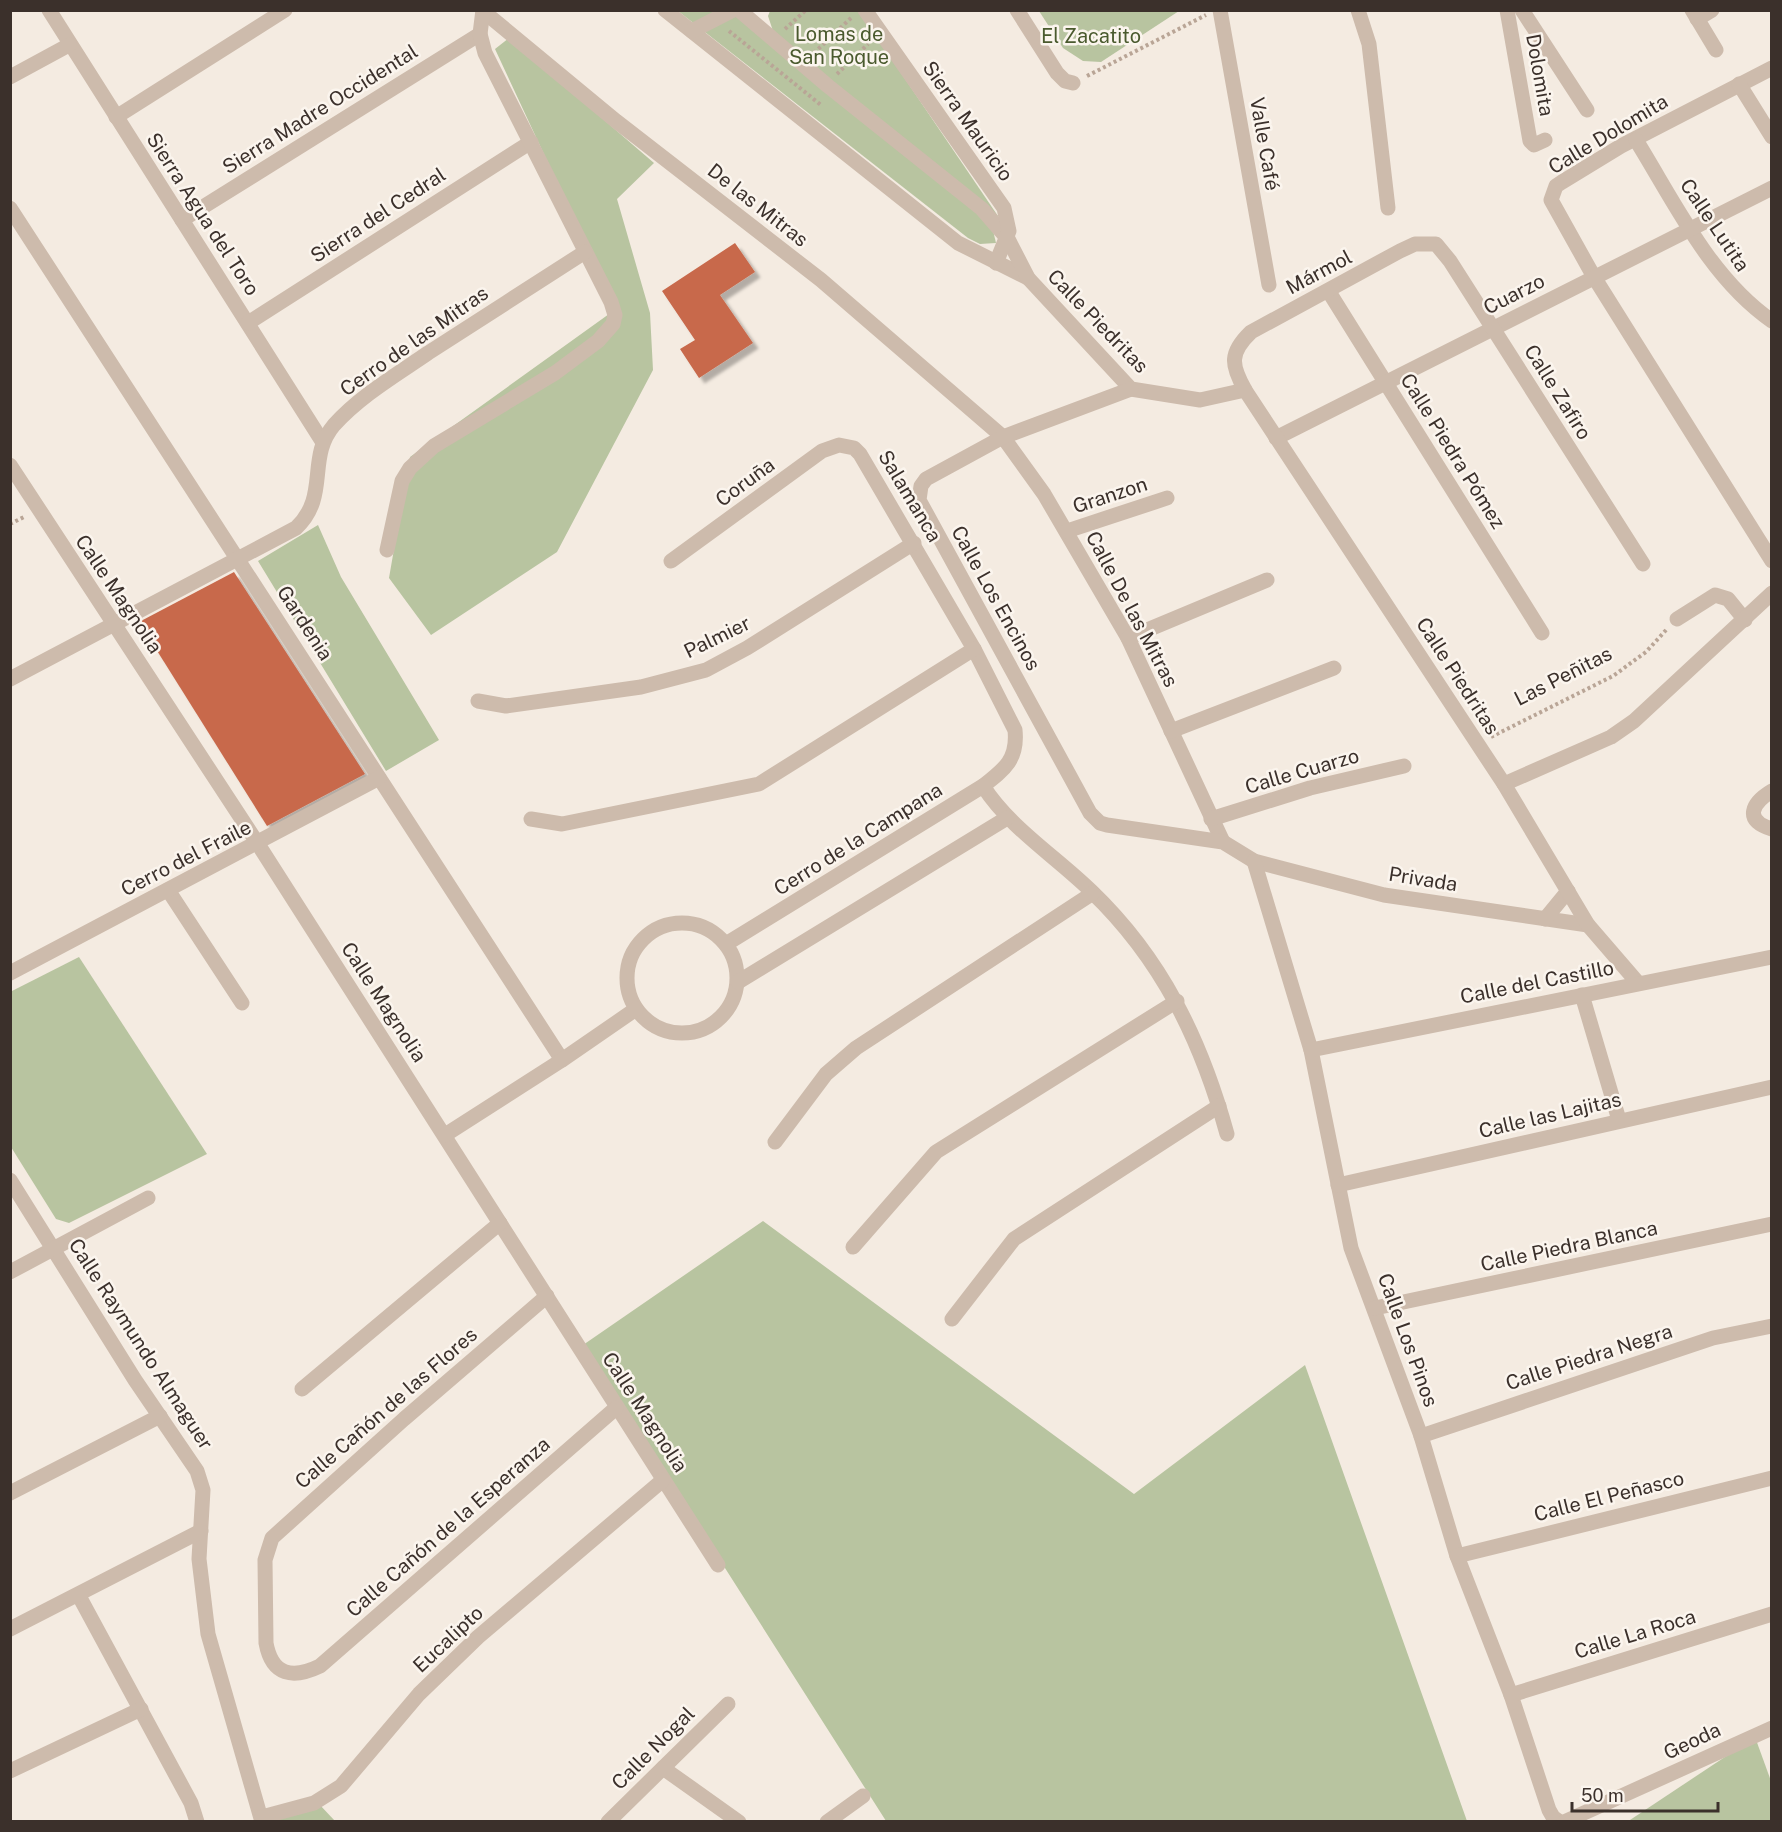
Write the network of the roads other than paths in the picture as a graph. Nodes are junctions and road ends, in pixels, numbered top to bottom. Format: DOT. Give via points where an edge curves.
graph roads {
  1 [pos="285,10"];
  2 [pos="665,10"];
  3 [pos="733,10"];
  4 [pos="739,10"];
  5 [pos="865,10"];
  6 [pos="1017,10"];
  7 [pos="1220,10"];
  8 [pos="1358,10"];
  9 [pos="1507,10"];
  10 [pos="1522,10"];
  11 [pos="1712,10"];
  12 [pos="50,11"];
  13 [pos="483,11"];
  14 [pos="1695,15"];
  15 [pos="692,31"];
  16 [pos="480,34"];
  17 [pos="69,45"];
  18 [pos="1716,50"];
  19 [pos="1772,68"];
  20 [pos="10,77"];
  21 [pos="1073,83"];
  22 [pos="1739,84"];
  23 [pos="1587,110"];
  24 [pos="116,117"];
  25 [pos="1772,137"];
  26 [pos="1636,140"];
  27 [pos="531,142"];
  28 [pos="1539,143"];
  29 [pos="1772,188"];
  30 [pos="10,208"];
  31 [pos="1388,208"];
  32 [pos="182,220"];
  33 [pos="1691,230"];
  34 [pos="1008,239"];
  35 [pos="1436,244"];
  36 [pos="585,252"];
  37 [pos="996,263"];
  38 [pos="1594,277"];
  39 [pos="1028,278"];
  40 [pos="1269,285"];
  41 [pos="1329,292"];
  42 [pos="1772,321"];
  43 [pos="248,323"];
  44 [pos="1493,328"];
  45 [pos="1234,356"];
  46 [pos="1385,383"];
  47 [pos="1131,389"];
  48 [pos="1245,390"];
  49 [pos="1004,437"];
  50 [pos="1276,438"];
  51 [pos="322,441"];
  52 [pos="846,445"];
  53 [pos="10,465"];
  54 [pos="1167,498"];
  55 [pos="1067,531"];
  56 [pos="914,543"];
  57 [pos="387,550"];
  58 [pos="238,558"];
  59 [pos="671,561"];
  60 [pos="1772,561"];
  61 [pos="1642,564"];
  62 [pos="1267,580"];
  63 [pos="1772,593"];
  64 [pos="1677,619"];
  65 [pos="1745,620"];
  66 [pos="114,623"];
  67 [pos="1542,633"];
  68 [pos="1128,638"];
  69 [pos="974,649"];
  70 [pos="1334,668"];
  71 [pos="10,679"];
  72 [pos="478,700"];
  73 [pos="1171,731"];
  74 [pos="1404,766"];
  75 [pos="1009,767"];
  76 [pos="379,778"];
  77 [pos="1504,784"];
  78 [pos="983,786"];
  79 [pos="1772,791"];
  80 [pos="1007,818"];
  81 [pos="531,819"];
  82 [pos="1211,819"];
  83 [pos="1772,828"];
  84 [pos="1223,842"];
  85 [pos="258,844"];
  86 [pos="1254,861"];
  87 [pos="168,890"];
  88 [pos="1568,891"];
  89 [pos="1093,893"];
  90 [pos="1545,919"];
  91 [pos="1588,925"];
  92 [pos="726,944"];
  93 [pos="1772,957"];
  94 [pos="10,973"];
  95 [pos="738,982"];
  96 [pos="1638,983"];
  97 [pos="1582,995"];
  98 [pos="1177,1001"];
  99 [pos="242,1003"];
  100 [pos="636,1009"];
  101 [pos="1311,1050"];
  102 [pos="562,1060"];
  103 [pos="1772,1087"];
  104 [pos="1219,1106"];
  105 [pos="1619,1120"];
  106 [pos="1227,1134"];
  107 [pos="445,1136"];
  108 [pos="775,1142"];
  109 [pos="10,1180"];
  110 [pos="1338,1185"];
  111 [pos="148,1198"];
  112 [pos="500,1222"];
  113 [pos="1772,1224"];
  114 [pos="853,1247"];
  115 [pos="54,1249"];
  116 [pos="10,1272"];
  117 [pos="547,1296"];
  118 [pos="1375,1308"];
  119 [pos="952,1319"];
  120 [pos="1772,1326"];
  121 [pos="302,1389"];
  122 [pos="616,1408"];
  123 [pos="160,1416"];
  124 [pos="1421,1436"];
  125 [pos="1772,1478"];
  126 [pos="663,1480"];
  127 [pos="10,1493"];
  128 [pos="201,1531"];
  129 [pos="1457,1556"];
  130 [pos="718,1565"];
  131 [pos="79,1596"];
  132 [pos="1772,1614"];
  133 [pos="10,1629"];
  134 [pos="304,1674"];
  135 [pos="1511,1695"];
  136 [pos="728,1704"];
  137 [pos="141,1709"];
  138 [pos="1772,1728"];
  139 [pos="663,1768"];
  140 [pos="10,1771"];
  141 [pos="1632,1792"];
  142 [pos="863,1797"];
  143 [pos="262,1819"];
  144 [pos="197,1821"];
  145 [pos="608,1821"];
  146 [pos="739,1821"];
  147 [pos="827,1821"];
  148 [pos="1562,1821"];
  149 [pos="1596,1821"];
  1 -- 24 [label="street"];
  2 -- 15 [label="street"];
  3 -- 15 [label="street"];
  4 -- 34 [label="street" via="982,209"];
  5 -- 34 [label="street, Sierra Mauricio" via="999,200 1009,222"];
  6 -- 21 [label="street" via="1057,73"];
  7 -- 40 [label="street, Valle Café"];
  8 -- 31 [label="street" via="1369,44"];
  9 -- 28 [label="street, Dolomita" via="1529,135"];
  10 -- 23 [label="street"];
  11 -- 14 [label="street"];
  12 -- 17 [label="street, Sierra Agua del Toro"];
  13 -- 16 [label="street"];
  13 -- 49 [label="street, De las Mitras" via="616,121 821,280"];
  14 -- 18 [label="street"];
  15 -- 37 [label="street" via="958,243"];
  16 -- 27 [label="street" via="485,53"];
  16 -- 32 [label="street, Sierra Madre Occidental"];
  17 -- 20 [label="street"];
  17 -- 24 [label="street, Sierra Agua del Toro"];
  19 -- 22 [label="street, Calle Dolomita"];
  22 -- 25 [label="street"];
  22 -- 26 [label="street, Calle Dolomita"];
  24 -- 32 [label="street, Sierra Agua del Toro"];
  26 -- 33 [label="street, Calle Lutita"];
  26 -- 38 [label="street, Calle Dolomita" via="1562,182 1552,192 1553,206"];
  27 -- 36 [label="street"];
  27 -- 43 [label="street, Sierra del Cedral"];
  29 -- 33 [label="street, Cuarzo"];
  30 -- 58 [label="street, Gardenia"];
  32 -- 43 [label="street, Sierra Agua del Toro"];
  33 -- 38 [label="street, Cuarzo"];
  33 -- 42 [label="street, Calle Lutita" via="1732,289"];
  34 -- 37 [label="street"];
  34 -- 39 [label="street"];
  35 -- 41 [label="street, Mármol" via="1415,244"];
  35 -- 44 [label="street, Calle Zafiro"];
  36 -- 51 [label="street, Cerro de las Mitras" via="394,376 351,410"];
  36 -- 57 [label="street" via="611,302 613,324 598,341 555,373 434,446 410,468 402,481"];
  37 -- 39 [label="street"];
  38 -- 44 [label="street, Cuarzo"];
  38 -- 60 [label="street"];
  39 -- 47 [label="street, Calle Piedritas"];
  41 -- 45 [label="street, Mármol" via="1251,332 1239,343"];
  41 -- 46 [label="street, Calle Piedra Pómez"];
  43 -- 51 [label="street, Sierra Agua del Toro"];
  44 -- 46 [label="street, Cuarzo"];
  44 -- 61 [label="street, Calle Zafiro"];
  45 -- 48 [label="street, Calle Piedritas" via="1237,376"];
  46 -- 50 [label="street, Cuarzo"];
  46 -- 67 [label="street, Calle Piedra Pómez"];
  47 -- 48 [label="street, Calle Piedritas" via="1200,400"];
  47 -- 49 [label="street, Calle Los Encinos"];
  48 -- 50 [label="street, Calle Piedritas"];
  49 -- 55 [label="street, Calle De las Mitras"];
  49 -- 84 [label="street, Calle Los Encinos" via="927,479 921,486 919,500 1090,813 1107,825"];
  50 -- 77 [label="street, Calle Piedritas"];
  51 -- 58 [label="street" via="314,501 305,519 296,528"];
  52 -- 56 [label="street, Salamanca" via="866,462"];
  52 -- 59 [label="street, Coruña" via="822,452"];
  53 -- 66 [label="street, Calle Magnolia"];
  54 -- 55 [label="street, Granzon"];
  55 -- 68 [label="street, Calle De las Mitras"];
  56 -- 69 [label="street, Salamanca"];
  56 -- 72 [label="street, Palmier" via="706,670 640,687 506,706"];
  58 -- 66 [label="street"];
  58 -- 76 [label="street, Gardenia"];
  62 -- 68 [label="street"];
  63 -- 65 [label="street"];
  64 -- 65 [label="street" via="1715,594 1728,599"];
  65 -- 77 [label="street" via="1634,721 1611,737"];
  66 -- 71 [label="street"];
  66 -- 85 [label="street, Calle Magnolia"];
  68 -- 73 [label="street, Calle De las Mitras"];
  69 -- 75 [label="street, Salamanca" via="1015,730 1015,754"];
  69 -- 81 [label="street" via="759,784 562,824"];
  70 -- 73 [label="street"];
  73 -- 82 [label="street, Calle De las Mitras"];
  74 -- 82 [label="street, Calle Cuarzo" via="1310,788"];
  75 -- 78 [label="street, Cerro de la Campana"];
  76 -- 85 [label="street, Cerro del Fraile"];
  76 -- 102 [label="street, Gardenia"];
  77 -- 88 [label="street, Calle Piedritas"];
  78 -- 80 [label="street"];
  78 -- 92 [label="street, Cerro de la Campana"];
  79 -- 83 [label="street" via="1756,802 1753,809 1759,823"];
  80 -- 89 [label="street"];
  80 -- 95 [label="street"];
  82 -- 84 [label="street, Calle De las Mitras"];
  84 -- 86 [label="street, Privada"];
  85 -- 87 [label="street, Cerro del Fraile"];
  85 -- 107 [label="street, Calle Magnolia"];
  86 -- 90 [label="street, Privada" via="1384,895"];
  86 -- 101 [label="street, Calle Los Pinos"];
  87 -- 94 [label="street, Cerro del Fraile"];
  87 -- 99 [label="street"];
  88 -- 90 [label="street"];
  88 -- 91 [label="street, Calle Piedritas"];
  89 -- 98 [label="street" via="1138,942"];
  89 -- 108 [label="street" via="856,1048 826,1074"];
  90 -- 91 [label="street, Privada"];
  91 -- 96 [label="street, Calle Piedritas"];
  92 -- 95 [label="street" via="735,962"];
  92 -- 100 [label="street" via="711,930 691,923 670,924 651,932 628,965 627,986"];
  93 -- 96 [label="street, Calle del Castillo"];
  95 -- 100 [label="street" via="733,1001 721,1018 704,1029 684,1034 664,1031 646,1021"];
  96 -- 97 [label="street, Calle del Castillo"];
  97 -- 101 [label="street, Calle del Castillo"];
  97 -- 105 [label="street"];
  98 -- 104 [label="street" via="1204,1058"];
  98 -- 114 [label="street" via="936,1152"];
  100 -- 102 [label="street"];
  101 -- 110 [label="street, Calle Los Pinos"];
  102 -- 107 [label="street"];
  103 -- 105 [label="street, Calle las Lajitas"];
  104 -- 106 [label="street"];
  104 -- 119 [label="street" via="1014,1239"];
  105 -- 110 [label="street, Calle las Lajitas"];
  107 -- 112 [label="street, Calle Magnolia"];
  109 -- 115 [label="street, Calle Raymundo Almaguer"];
  110 -- 118 [label="street, Calle Los Pinos" via="1351,1248"];
  111 -- 115 [label="street"];
  112 -- 117 [label="street, Calle Magnolia"];
  112 -- 121 [label="street"];
  113 -- 118 [label="street, Calle Piedra Blanca"];
  115 -- 116 [label="street"];
  115 -- 123 [label="street, Calle Raymundo Almaguer"];
  117 -- 122 [label="street, Calle Magnolia"];
  117 -- 134 [label="street, Calle Cañón de las Flores" via="272,1538 265,1560 268,1656 285,1672"];
  118 -- 124 [label="street, Calle Los Pinos"];
  120 -- 124 [label="street, Calle Piedra Negra" via="1713,1338"];
  122 -- 126 [label="street, Calle Magnolia"];
  122 -- 134 [label="street, Calle Cañón de la Esperanza" via="340,1651"];
  123 -- 127 [label="street"];
  123 -- 128 [label="street, Calle Raymundo Almaguer" via="197,1471 203,1490"];
  124 -- 129 [label="street, Calle Los Pinos"];
  125 -- 129 [label="street, Calle El Peñasco"];
  126 -- 130 [label="street, Calle Magnolia"];
  126 -- 143 [label="street, Eucalipto" via="478,1636 419,1694 341,1786 314,1803"];
  128 -- 131 [label="street"];
  128 -- 143 [label="street, Calle Raymundo Almaguer" via="200,1577 208,1634"];
  129 -- 135 [label="street, Calle Los Pinos"];
  131 -- 133 [label="street"];
  131 -- 137 [label="street"];
  132 -- 135 [label="street, Calle La Roca"];
  135 -- 148 [label="street, Calle Los Pinos" via="1549,1810"];
  136 -- 139 [label="street, Calle Nogal"];
  137 -- 140 [label="street"];
  137 -- 144 [label="street"];
  138 -- 141 [label="street, Geoda"];
  139 -- 145 [label="street, Calle Nogal"];
  139 -- 146 [label="street"];
  141 -- 148 [label="street, Geoda"];
  141 -- 149 [label="street"];
  142 -- 147 [label="street"];
}
